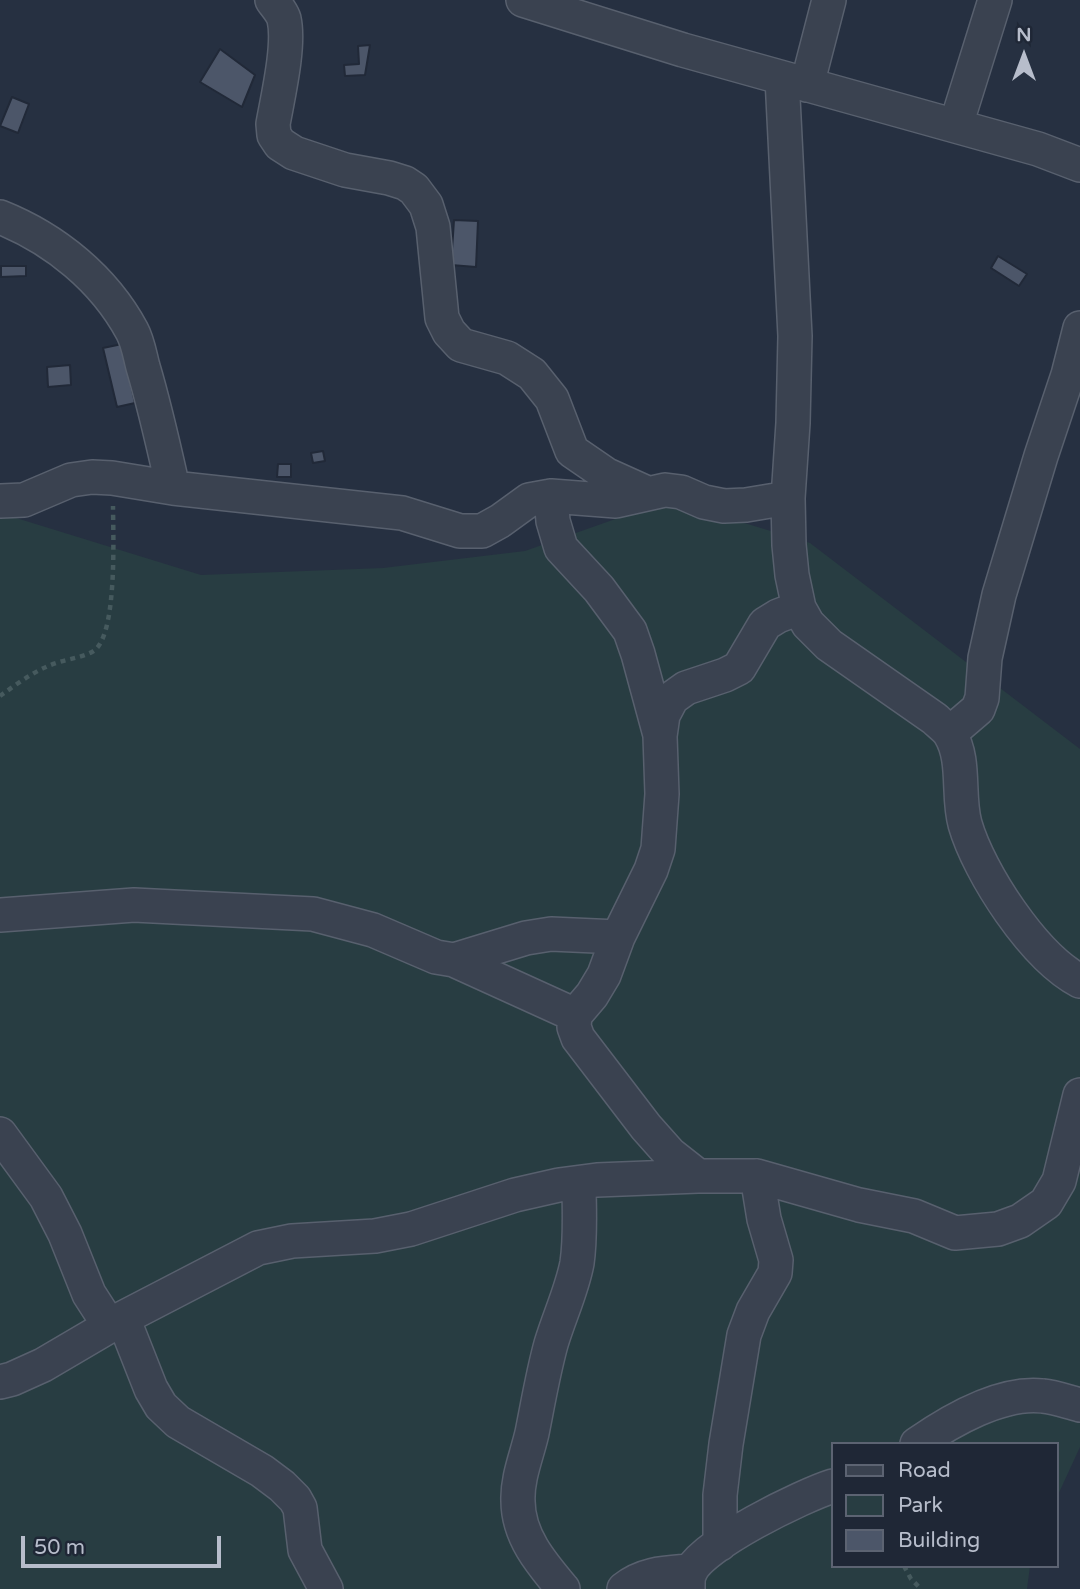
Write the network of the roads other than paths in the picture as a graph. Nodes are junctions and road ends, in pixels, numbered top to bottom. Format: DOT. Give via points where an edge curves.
graph roads {
  1 [pos="272,0"];
  2 [pos="523,0"];
  3 [pos="829,0"];
  4 [pos="995,0"];
  5 [pos="592,10"];
  6 [pos="794,82"];
  7 [pos="956,125"];
  8 [pos="1080,165"];
  9 [pos="0,217"];
  10 [pos="1080,328"];
  11 [pos="173,488"];
  12 [pos="647,493"];
  13 [pos="551,496"];
  14 [pos="788,498"];
  15 [pos="0,501"];
  16 [pos="799,608"];
  17 [pos="950,733"];
  18 [pos="660,736"];
  19 [pos="0,915"];
  20 [pos="618,937"];
  21 [pos="454,960"];
  22 [pos="1080,981"];
  23 [pos="575,1015"];
  24 [pos="1080,1095"];
  25 [pos="0,1134"];
  26 [pos="698,1176"];
  27 [pos="757,1176"];
  28 [pos="579,1183"];
  29 [pos="116,1322"];
  30 [pos="0,1382"];
  31 [pos="1080,1405"];
  32 [pos="920,1442"];
  33 [pos="832,1486"];
  34 [pos="720,1544"];
  35 [pos="689,1580"];
  36 [pos="326,1589"];
  37 [pos="563,1589"];
  38 [pos="624,1589"];
  1 -- 12 [label="street" via="284,16 285,30 273,124 280,144 345,170 390,178 414,189 426,205 433,227 442,318 449,332 461,345 507,358 532,374 552,399 572,450 607,475"];
  2 -- 5 [label="street"];
  3 -- 6 [label="street"];
  4 -- 7 [label="street"];
  5 -- 6 [label="street"];
  6 -- 7 [label="street"];
  6 -- 14 [label="street" via="795,335"];
  7 -- 8 [label="street"];
  9 -- 11 [label="street" via="65,253 105,289 133,333"];
  10 -- 17 [label="street" via="999,595 985,657 982,698 978,709"];
  11 -- 13 [label="street" via="402,513 460,531 482,531 529,500"];
  11 -- 15 [label="street" via="92,477 71,480 24,500"];
  12 -- 13 [label="street" via="616,501"];
  12 -- 14 [label="street" via="681,492 724,506"];
  13 -- 18 [label="street" via="561,548 630,631"];
  14 -- 16 [label="street" via="792,575"];
  16 -- 17 [label="street" via="828,645"];
  16 -- 18 [label="street" via="765,624 739,668 672,698"];
  17 -- 22 [label="street" via="956,747 965,823 986,874 1048,958"];
  18 -- 20 [label="street" via="658,849"];
  19 -- 21 [label="street" via="134,905 313,914"];
  20 -- 21 [label="street" via="526,937"];
  20 -- 23 [label="street" via="604,975"];
  21 -- 23 [label="street"];
  23 -- 26 [label="street" via="578,1038 646,1127"];
  24 -- 27 [label="street" via="1059,1181 1046,1203 998,1229 955,1233 914,1216"];
  25 -- 29 [label="street" via="46,1197 89,1294"];
  26 -- 27 [label="street"];
  26 -- 28 [label="street"];
  27 -- 34 [label="street" via="775,1273 744,1335 720,1495"];
  28 -- 29 [label="street" via="515,1195 411,1230 258,1248"];
  28 -- 37 [label="street" via="577,1264 542,1380 518,1501 530,1545"];
  29 -- 30 [label="street" via="43,1365"];
  29 -- 36 [label="street" via="161,1406 178,1422 262,1471 295,1499 305,1550"];
  31 -- 32 [label="street" via="1043,1396 1016,1396 957,1419"];
  33 -- 34 [label="street" via="792,1502"];
  34 -- 35 [label="street"];
  35 -- 38 [label="street" via="657,1573"];
}
